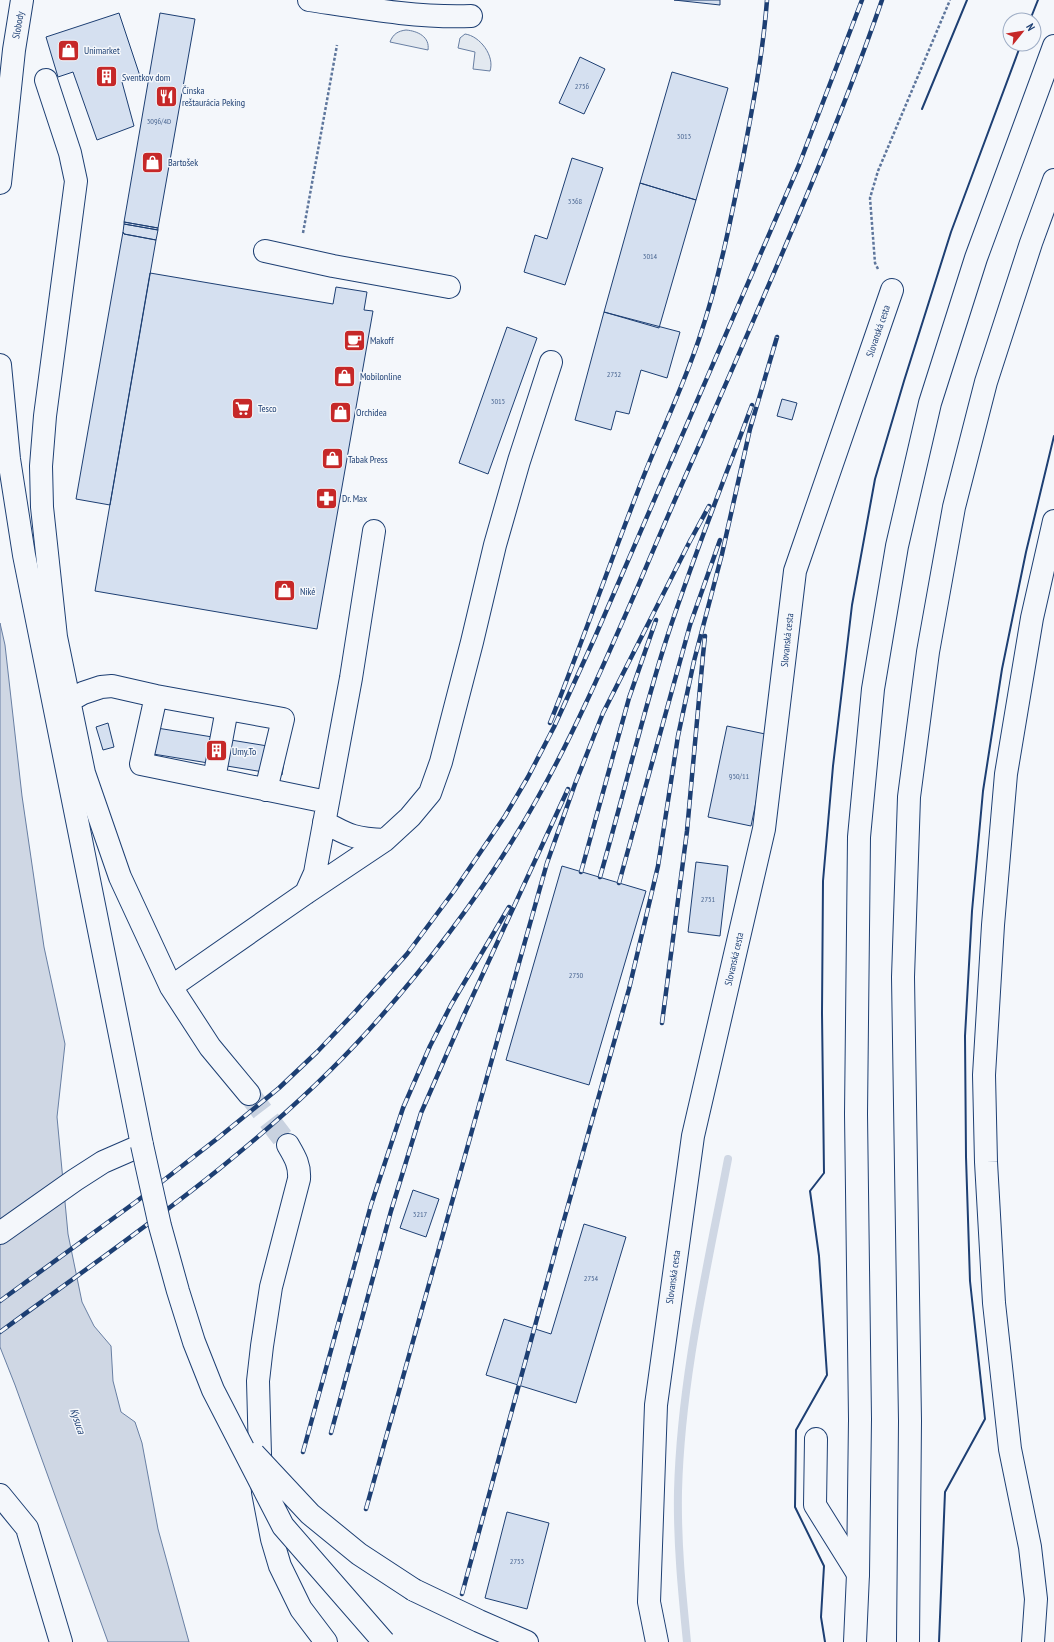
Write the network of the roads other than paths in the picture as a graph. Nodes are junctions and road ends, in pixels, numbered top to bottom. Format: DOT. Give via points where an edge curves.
graph roads {
  1 [pos="22,0"];
  2 [pos="309,0"];
  3 [pos="378,6"];
  4 [pos="471,16"];
  5 [pos="1054,46"];
  6 [pos="7,50"];
  7 [pos="46,80"];
  8 [pos="1054,180"];
  9 [pos="0,183"];
  10 [pos="265,251"];
  11 [pos="449,287"];
  12 [pos="892,290"];
  13 [pos="551,362"];
  14 [pos="0,365"];
  15 [pos="1054,521"];
  16 [pos="374,531"];
  17 [pos="156,696"];
  18 [pos="69,701"];
  19 [pos="227,709"];
  20 [pos="214,779"];
  21 [pos="266,790"];
  22 [pos="326,812"];
  23 [pos="385,840"];
  24 [pos="306,893"];
  25 [pos="171,987"];
  26 [pos="249,1094"];
  27 [pos="142,1145"];
  28 [pos="288,1145"];
  29 [pos="0,1233"];
  30 [pos="234,1433"];
  31 [pos="816,1439"];
  32 [pos="0,1495"];
  33 [pos="858,1574"];
  34 [pos="61,1642"];
  35 [pos="326,1642"];
  36 [pos="384,1642"];
  37 [pos="527,1642"];
  38 [pos="658,1642"];
  39 [pos="855,1642"];
  40 [pos="908,1642"];
  41 [pos="1033,1642"];
  1 -- 6 [label="main road, Slobody"];
  2 -- 3 [label="main road"];
  3 -- 4 [label="main road" via="445,16"];
  5 -- 33 [label="main road" via="976,258 930,404 896,546 873,689 859,837 856,1114 860,1419"];
  6 -- 9 [label="main road, Slobody"];
  7 -- 18 [label="main road" via="70,153 76,181 45,416 41,466 42,506 56,637"];
  8 -- 40 [label="main road" via="986,382 954,507 928,652 909,797 903,976 910,1421"];
  10 -- 11 [label="main road"];
  12 -- 38 [label="main road, Slovanská cesta" via="794,571 764,829 693,1136 656,1405 649,1602"];
  13 -- 23 [label="main road" via="519,461 441,762 430,792 410,817"];
  14 -- 27 [label="main road" via="9,459 24,555"];
  15 -- 41 [label="main road" via="1032,618 1006,774 984,1075 994,1302 1010,1449 1030,1547 1036,1599"];
  16 -- 22 [label="main road"];
  17 -- 18 [label="main road" via="112,686 83,693"];
  17 -- 19 [label="main road"];
  17 -- 20 [label="main road" via="141,764"];
  18 -- 25 [label="main road" via="84,773 120,877"];
  19 -- 20 [label="main road"];
  19 -- 21 [label="main road" via="283,719"];
  20 -- 21 [label="main road"];
  21 -- 22 [label="main road"];
  22 -- 23 [label="main road" via="348,835 362,839"];
  22 -- 24 [label="main road" via="315,873"];
  23 -- 24 [label="main road"];
  24 -- 25 [label="main road"];
  25 -- 26 [label="main road" via="210,1047"];
  27 -- 29 [label="main road" via="103,1162"];
  27 -- 30 [label="main road, bridge" via="160,1226 194,1342"];
  28 -- 35 [label="main road" via="300,1168 271,1287 262,1346 258,1381 260,1455 263,1492 280,1566 301,1609"];
  30 -- 36 [label="main road, bridge" via="283,1526"];
  30 -- 37 [label="main road, bridge" via="310,1514 359,1554 414,1590"];
  31 -- 33 [label="main road" via="815,1505"];
  32 -- 34 [label="main road" via="27,1528"];
  33 -- 39 [label="main road"];
}
